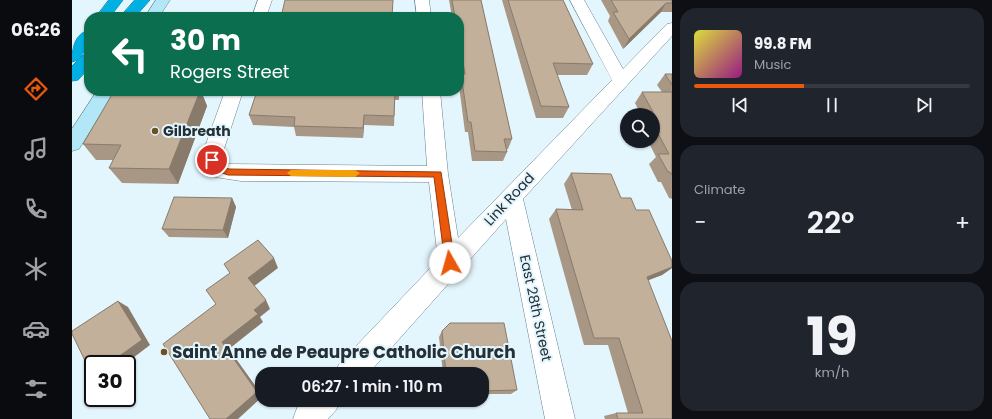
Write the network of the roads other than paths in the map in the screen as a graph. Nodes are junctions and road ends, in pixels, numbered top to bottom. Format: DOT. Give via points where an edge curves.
graph roads {
  1 [pos="116,0"];
  2 [pos="142,0"];
  3 [pos="162,0"];
  4 [pos="265,0"];
  5 [pos="422,0"];
  6 [pos="577,0"];
  7 [pos="107,12"];
  8 [pos="131,12"];
  9 [pos="155,12"];
  10 [pos="261,12"];
  11 [pos="423,12"];
  12 [pos="670,32"];
  13 [pos="84,41"];
  14 [pos="72,57"];
  15 [pos="84,63"];
  16 [pos="72,76"];
  17 [pos="621,80"];
  18 [pos="103,96"];
  19 [pos="232,96"];
  20 [pos="430,96"];
  21 [pos="72,144"];
  22 [pos="438,174"];
  23 [pos="512,196"];
  24 [pos="450,263"];
  25 [pos="355,367"];
  26 [pos="319,407"];
  27 [pos="308,419"];
  28 [pos="560,419"];
  1 -- 7 [label="highway"];
  2 -- 8 [label="highway"];
  3 -- 9 [label="main road"];
  4 -- 10 [label="street"];
  5 -- 11 [label="street"];
  6 -- 17 [label="street"];
  12 -- 17 [label="street, Link Road"];
  13 -- 14 [label="highway"];
  15 -- 16 [label="highway"];
  17 -- 23 [label="street, Link Road"];
  18 -- 21 [label="main road"];
  19 -- 22 [label="street" via="212,160 217,168 228,172"];
  20 -- 22 [label="street"];
  22 -- 24 [label="street"];
  23 -- 24 [label="street, Link Road"];
  23 -- 28 [label="street, East 28th Street"];
  24 -- 25 [label="street, Link Road"];
  26 -- 27 [label="street"];
}
